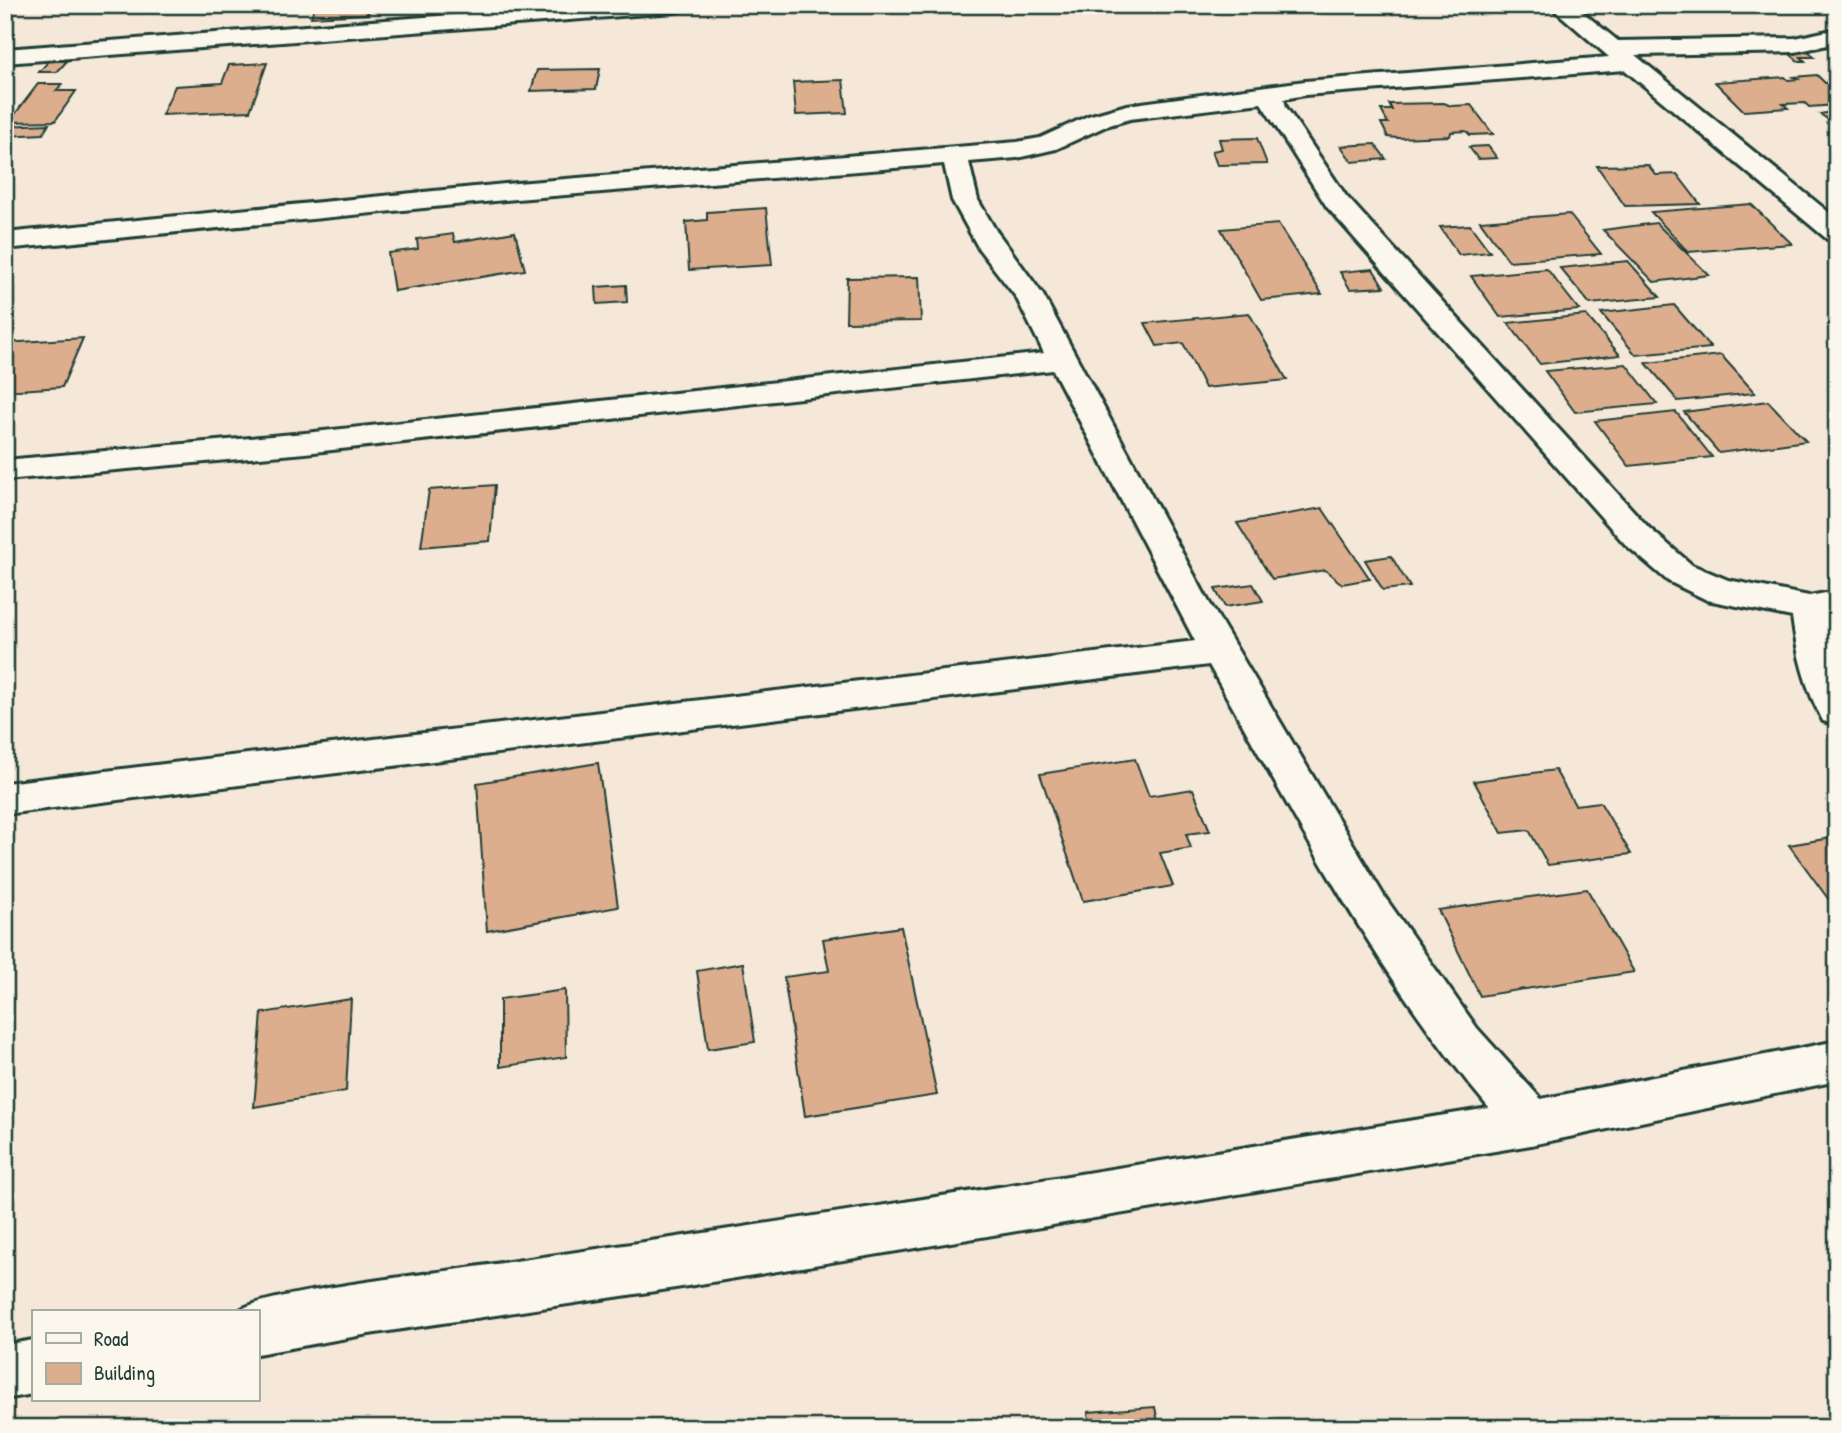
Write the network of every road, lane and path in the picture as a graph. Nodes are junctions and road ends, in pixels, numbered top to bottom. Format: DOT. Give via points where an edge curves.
graph roads {
  1 [pos="674,5"];
  2 [pos="1560,5"];
  3 [pos="1837,36"];
  4 [pos="1618,55"];
  5 [pos="5,56"];
  6 [pos="1271,94"];
  7 [pos="954,155"];
  8 [pos="1837,233"];
  9 [pos="5,241"];
  10 [pos="1064,360"];
  11 [pos="5,470"];
  12 [pos="1823,605"];
  13 [pos="1220,651"];
  14 [pos="1837,711"];
  15 [pos="5,799"];
  16 [pos="1837,1061"];
  17 [pos="1531,1122"];
  18 [pos="259,1328"];
  19 [pos="32,1367"];
  20 [pos="5,1372"];
  1 -- 5 [label="street"];
  2 -- 4 [label="street"];
  3 -- 4 [label="street" via="1796,45"];
  4 -- 6 [label="street"];
  4 -- 8 [label="street"];
  6 -- 7 [label="street" via="1127,111 1047,144"];
  6 -- 12 [label="street" via="1274,107 1336,201 1637,536 1680,573 1720,591"];
  7 -- 9 [label="street" via="506,192"];
  7 -- 10 [label="street" via="965,200 993,249 1029,295"];
  10 -- 11 [label="street" via="305,443"];
  10 -- 13 [label="street"];
  12 -- 14 [label="street" via="1816,659"];
  13 -- 15 [label="street"];
  13 -- 17 [label="street" via="1370,908 1461,1042"];
  16 -- 17 [label="street"];
  17 -- 18 [label="street"];
  19 -- 20 [label="street"];
}
